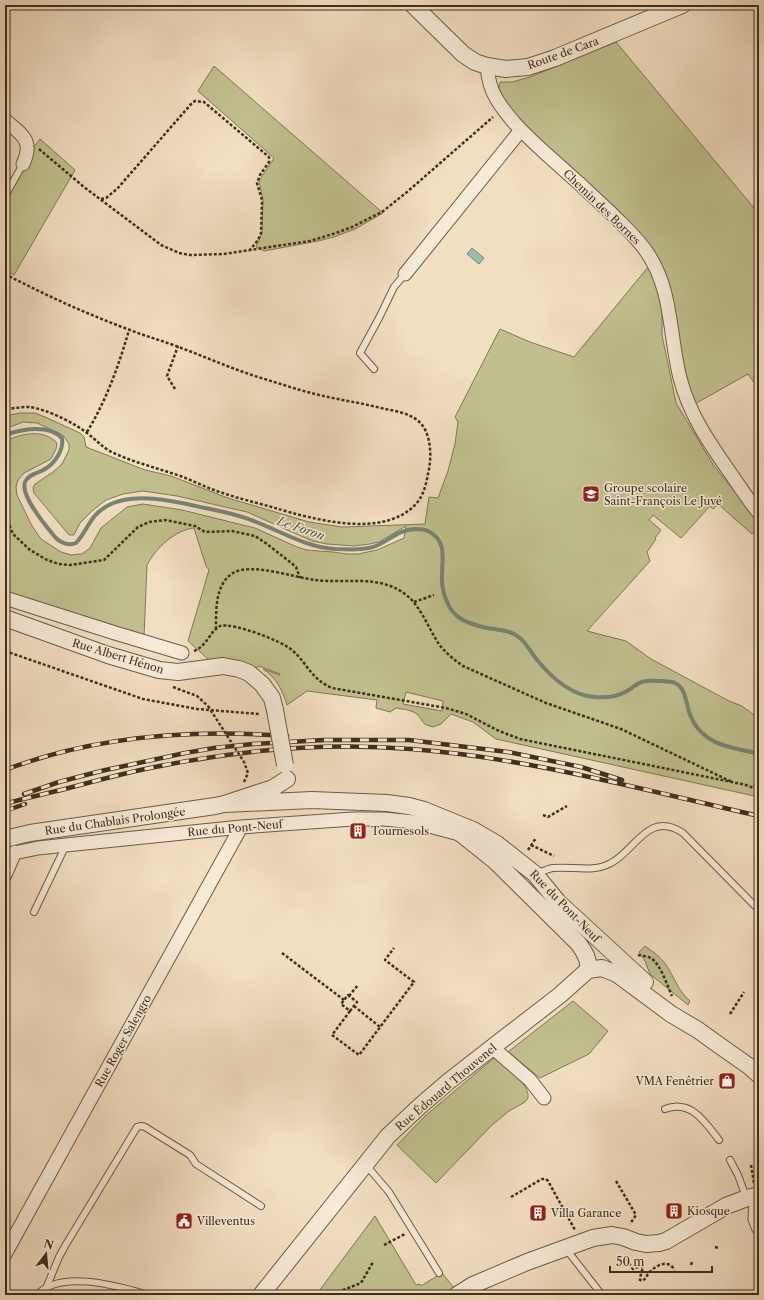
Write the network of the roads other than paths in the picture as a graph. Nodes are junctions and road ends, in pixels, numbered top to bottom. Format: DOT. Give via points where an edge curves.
graph roads {
  1 [pos="413,5"];
  2 [pos="682,5"];
  3 [pos="486,66"];
  4 [pos="5,120"];
  5 [pos="521,130"];
  6 [pos="23,164"];
  7 [pos="5,196"];
  8 [pos="405,274"];
  9 [pos="374,369"];
  10 [pos="759,513"];
  11 [pos="5,598"];
  12 [pos="5,618"];
  13 [pos="182,653"];
  14 [pos="286,772"];
  15 [pos="312,800"];
  16 [pos="224,804"];
  17 [pos="438,816"];
  18 [pos="241,827"];
  19 [pos="464,835"];
  20 [pos="5,839"];
  21 [pos="66,845"];
  22 [pos="10,854"];
  23 [pos="535,874"];
  24 [pos="5,875"];
  25 [pos="520,886"];
  26 [pos="759,910"];
  27 [pos="34,912"];
  28 [pos="588,970"];
  29 [pos="698,1030"];
  30 [pos="492,1047"];
  31 [pos="756,1071"];
  32 [pos="544,1098"];
  33 [pos="665,1109"];
  34 [pos="719,1140"];
  35 [pos="730,1160"];
  36 [pos="365,1163"];
  37 [pos="754,1197"];
  38 [pos="261,1206"];
  39 [pos="759,1229"];
  40 [pos="565,1247"];
  41 [pos="5,1254"];
  42 [pos="439,1273"];
  43 [pos="47,1286"];
  44 [pos="37,1295"];
  45 [pos="143,1295"];
  46 [pos="261,1295"];
  47 [pos="457,1295"];
  48 [pos="602,1295"];
  1 -- 3 [label="street, Route de Cara" via="463,54"];
  2 -- 3 [label="street, Route de Cara" via="540,64 516,69"];
  3 -- 5 [label="street, Chemin des Bornes" via="492,90"];
  4 -- 6 [label="street" via="25,137 27,150"];
  5 -- 8 [label="street"];
  5 -- 10 [label="street, Chemin des Bornes" via="619,221 652,259 668,302 675,356 686,398 706,438"];
  6 -- 7 [label="lane"];
  8 -- 9 [label="lane" via="394,287 360,353"];
  11 -- 13 [label="street"];
  12 -- 14 [label="street, Rue Albert Hénon, bridge" via="159,670 178,672 223,666 239,668 249,673 262,684 272,698"];
  14 -- 15 [label="street, Rue Albert Hénon" via="291,789 302,798"];
  14 -- 16 [label="street, Rue du Chablais Prolongée" via="272,788"];
  15 -- 16 [label="street, Rue du Chablais Prolongée"];
  15 -- 17 [label="street, Rue du Pont-Neuf" via="367,801 403,805"];
  16 -- 20 [label="street, Rue du Chablais Prolongée" via="35,832"];
  17 -- 19 [label="street, Rue du Pont-Neuf"];
  17 -- 23 [label="street, Rue du Pont-Neuf" via="489,838"];
  18 -- 19 [label="street, Rue du Pont-Neuf" via="342,819 384,819 414,822"];
  18 -- 21 [label="street, Rue du Pont-Neuf"];
  18 -- 41 [label="street, Rue Roger Salengro"];
  19 -- 25 [label="street, Rue du Pont-Neuf" via="495,860"];
  21 -- 22 [label="street, Rue du Pont-Neuf"];
  21 -- 27 [label="lane"];
  22 -- 24 [label="street"];
  23 -- 25 [label="street" via="526,874"];
  23 -- 26 [label="lane" via="553,868 589,869 604,866 616,860 648,830 666,826 683,833"];
  23 -- 29 [label="street, Rue du Pont-Neuf" via="558,902 586,929"];
  25 -- 28 [label="street, Rue du Pont-Neuf" via="582,948 588,962"];
  28 -- 29 [label="street, Rue du Pont-Neuf" via="602,968 617,974 671,1014"];
  28 -- 30 [label="street, Rue Édouard Thouvenel"];
  29 -- 31 [label="street, Rue du Pont-Neuf"];
  30 -- 32 [label="street" via="530,1080"];
  30 -- 36 [label="street, Rue Édouard Thouvenel" via="420,1106 388,1136"];
  33 -- 34 [label="lane" via="675,1106 688,1108"];
  35 -- 37 [label="lane"];
  36 -- 42 [label="lane" via="388,1192"];
  36 -- 46 [label="street, Rue Édouard Thouvenel"];
  37 -- 39 [label="street" via="755,1219"];
  37 -- 40 [label="street" via="718,1210 672,1238 658,1243 642,1243 612,1235"];
  38 -- 43 [label="lane" via="196,1164 190,1155 145,1127 137,1127 64,1246"];
  40 -- 47 [label="street" via="473,1285"];
  40 -- 48 [label="lane"];
  43 -- 44 [label="lane"];
  43 -- 45 [label="lane" via="68,1282 94,1282 132,1290"];
}
